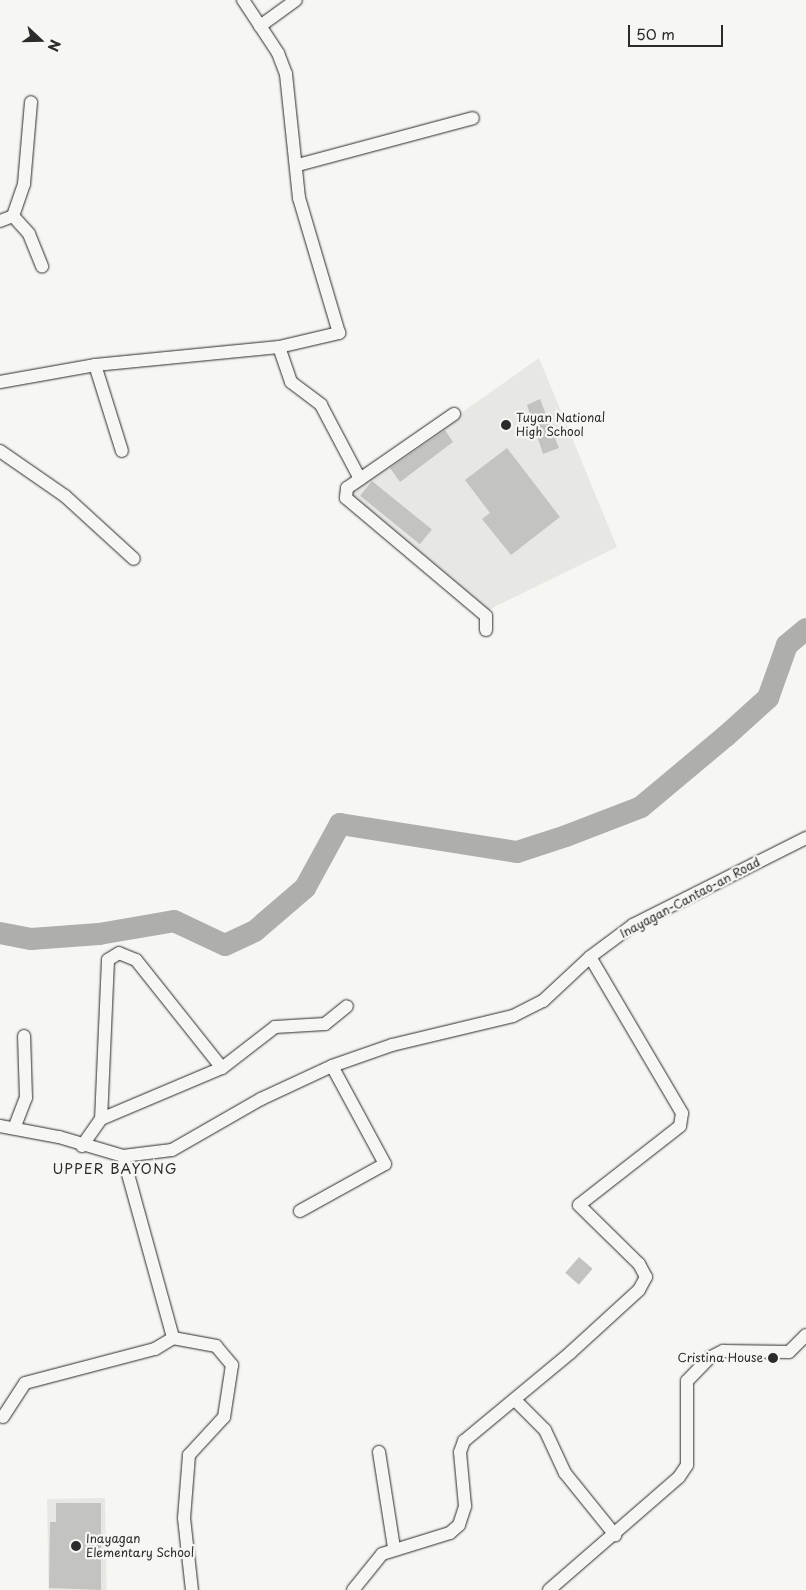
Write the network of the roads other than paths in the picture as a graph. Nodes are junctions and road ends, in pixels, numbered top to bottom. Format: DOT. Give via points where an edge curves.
graph roads {
  1 [pos="242,0"];
  2 [pos="296,0"];
  3 [pos="260,26"];
  4 [pos="31,102"];
  5 [pos="473,118"];
  6 [pos="298,165"];
  7 [pos="13,216"];
  8 [pos="0,221"];
  9 [pos="42,266"];
  10 [pos="279,347"];
  11 [pos="96,365"];
  12 [pos="0,382"];
  13 [pos="454,414"];
  14 [pos="0,451"];
  15 [pos="122,451"];
  16 [pos="360,479"];
  17 [pos="134,560"];
  18 [pos="486,630"];
  19 [pos="806,838"];
  20 [pos="590,957"];
  21 [pos="347,1006"];
  22 [pos="24,1036"];
  23 [pos="332,1066"];
  24 [pos="222,1068"];
  25 [pos="101,1119"];
  26 [pos="0,1125"];
  27 [pos="15,1126"];
  28 [pos="82,1146"];
  29 [pos="123,1156"];
  30 [pos="300,1211"];
  31 [pos="806,1335"];
  32 [pos="173,1338"];
  33 [pos="515,1400"];
  34 [pos="2,1417"];
  35 [pos="379,1452"];
  36 [pos="614,1535"];
  37 [pos="394,1548"];
  38 [pos="192,1590"];
  39 [pos="353,1590"];
  40 [pos="549,1590"];
  1 -- 3 [label="street"];
  2 -- 3 [label="street"];
  3 -- 6 [label="street" via="286,74"];
  4 -- 7 [label="street" via="24,184"];
  5 -- 6 [label="street"];
  6 -- 10 [label="street" via="299,198 340,326 335,336"];
  7 -- 8 [label="street"];
  7 -- 9 [label="street" via="29,234"];
  10 -- 11 [label="street"];
  10 -- 16 [label="street" via="291,382 321,405"];
  11 -- 12 [label="street"];
  11 -- 15 [label="street"];
  13 -- 16 [label="street"];
  14 -- 17 [label="street" via="65,496"];
  16 -- 18 [label="street" via="348,488 346,498 486,616"];
  19 -- 20 [label="street, Inayagan-Cantao-an Road" via="634,925"];
  20 -- 23 [label="street, Inayagan-Cantao-an Road" via="543,1001 513,1016 392,1046"];
  20 -- 33 [label="street" via="682,1113 680,1126 579,1205 639,1264 646,1277 639,1290"];
  21 -- 24 [label="street" via="325,1024 275,1027"];
  22 -- 27 [label="street" via="26,1098"];
  23 -- 29 [label="street, Inayagan-Cantao-an Road" via="260,1099 172,1150"];
  23 -- 30 [label="street" via="385,1164"];
  24 -- 25 [label="street"];
  24 -- 25 [label="street" via="136,960 119,953 108,960"];
  25 -- 28 [label="street"];
  26 -- 27 [label="street, Inayagan-Cantao-an Road"];
  27 -- 28 [label="street, Inayagan-Cantao-an Road"];
  28 -- 29 [label="street, Inayagan-Cantao-an Road"];
  29 -- 32 [label="street"];
  31 -- 36 [label="street" via="789,1352 723,1350 697,1370 688,1381 685,1399 686,1465 679,1477"];
  32 -- 34 [label="street" via="155,1349 25,1383"];
  32 -- 38 [label="street" via="216,1346 232,1365 224,1417 189,1454 184,1518"];
  33 -- 36 [label="street" via="545,1430 565,1473"];
  33 -- 37 [label="street" via="464,1441 460,1452 465,1506 459,1525 433,1539"];
  35 -- 37 [label="street"];
  36 -- 40 [label="street"];
  37 -- 39 [label="street" via="382,1554"];
}
